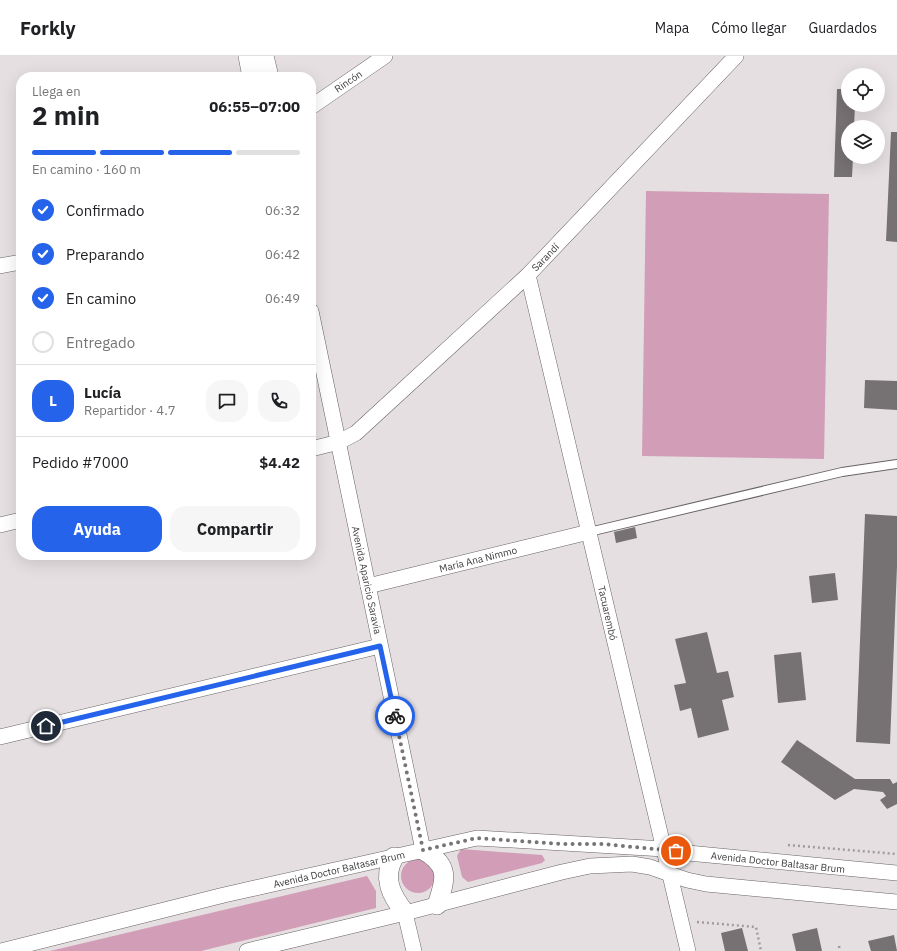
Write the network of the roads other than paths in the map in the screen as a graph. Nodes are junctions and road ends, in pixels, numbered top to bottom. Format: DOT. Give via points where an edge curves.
graph roads {
  1 [pos="248,56"];
  2 [pos="264,56"];
  3 [pos="385,56"];
  4 [pos="736,56"];
  5 [pos="251,72"];
  6 [pos="268,72"];
  7 [pos="316,104"];
  8 [pos="16,263"];
  9 [pos="0,266"];
  10 [pos="528,275"];
  11 [pos="316,334"];
  12 [pos="339,442"];
  13 [pos="316,448"];
  14 [pos="897,464"];
  15 [pos="16,521"];
  16 [pos="0,525"];
  17 [pos="589,532"];
  18 [pos="368,586"];
  19 [pos="380,646"];
  20 [pos="0,737"];
  21 [pos="664,848"];
  22 [pos="423,850"];
  23 [pos="394,857"];
  24 [pos="897,873"];
  25 [pos="669,874"];
  26 [pos="897,902"];
  27 [pos="437,905"];
  28 [pos="405,914"];
  29 [pos="1,951"];
  30 [pos="247,951"];
  31 [pos="414,951"];
  32 [pos="688,951"];
  1 -- 5 [label="street"];
  2 -- 6 [label="street"];
  3 -- 7 [label="street, Rincón"];
  4 -- 10 [label="street, Sarandí"];
  8 -- 9 [label="street"];
  10 -- 12 [label="street, Sarandí" via="356,433"];
  10 -- 17 [label="street, Tacuarembó"];
  11 -- 12 [label="street, Avenida Aparicio Saravia"];
  12 -- 13 [label="street, Sarandí"];
  12 -- 18 [label="street, Avenida Aparicio Saravia"];
  14 -- 17 [label="lane" via="842,472"];
  15 -- 16 [label="street"];
  17 -- 18 [label="street, María Ana Nimmo"];
  17 -- 21 [label="street, Tacuarembó"];
  18 -- 19 [label="street, Avenida Aparicio Saravia"];
  19 -- 20 [label="street"];
  19 -- 22 [label="street, Avenida Aparicio Saravia"];
  21 -- 22 [label="street, Avenida Doctor Baltasar Brum" via="477,838"];
  21 -- 24 [label="street, Avenida Doctor Baltasar Brum" via="688,853"];
  21 -- 25 [label="street, Tacuarembó"];
  22 -- 23 [label="street, Avenida Doctor Baltasar Brum"];
  22 -- 27 [label="street" via="436,857 444,874 444,886"];
  23 -- 28 [label="street" via="389,866 388,876 396,902"];
  23 -- 29 [label="street, Avenida Doctor Baltasar Brum" via="224,895"];
  25 -- 26 [label="street" via="706,884"];
  25 -- 27 [label="street" via="632,864 590,866"];
  25 -- 32 [label="street, Tacuarembó"];
  27 -- 28 [label="street"];
  28 -- 30 [label="street"];
  28 -- 31 [label="street"];
}
